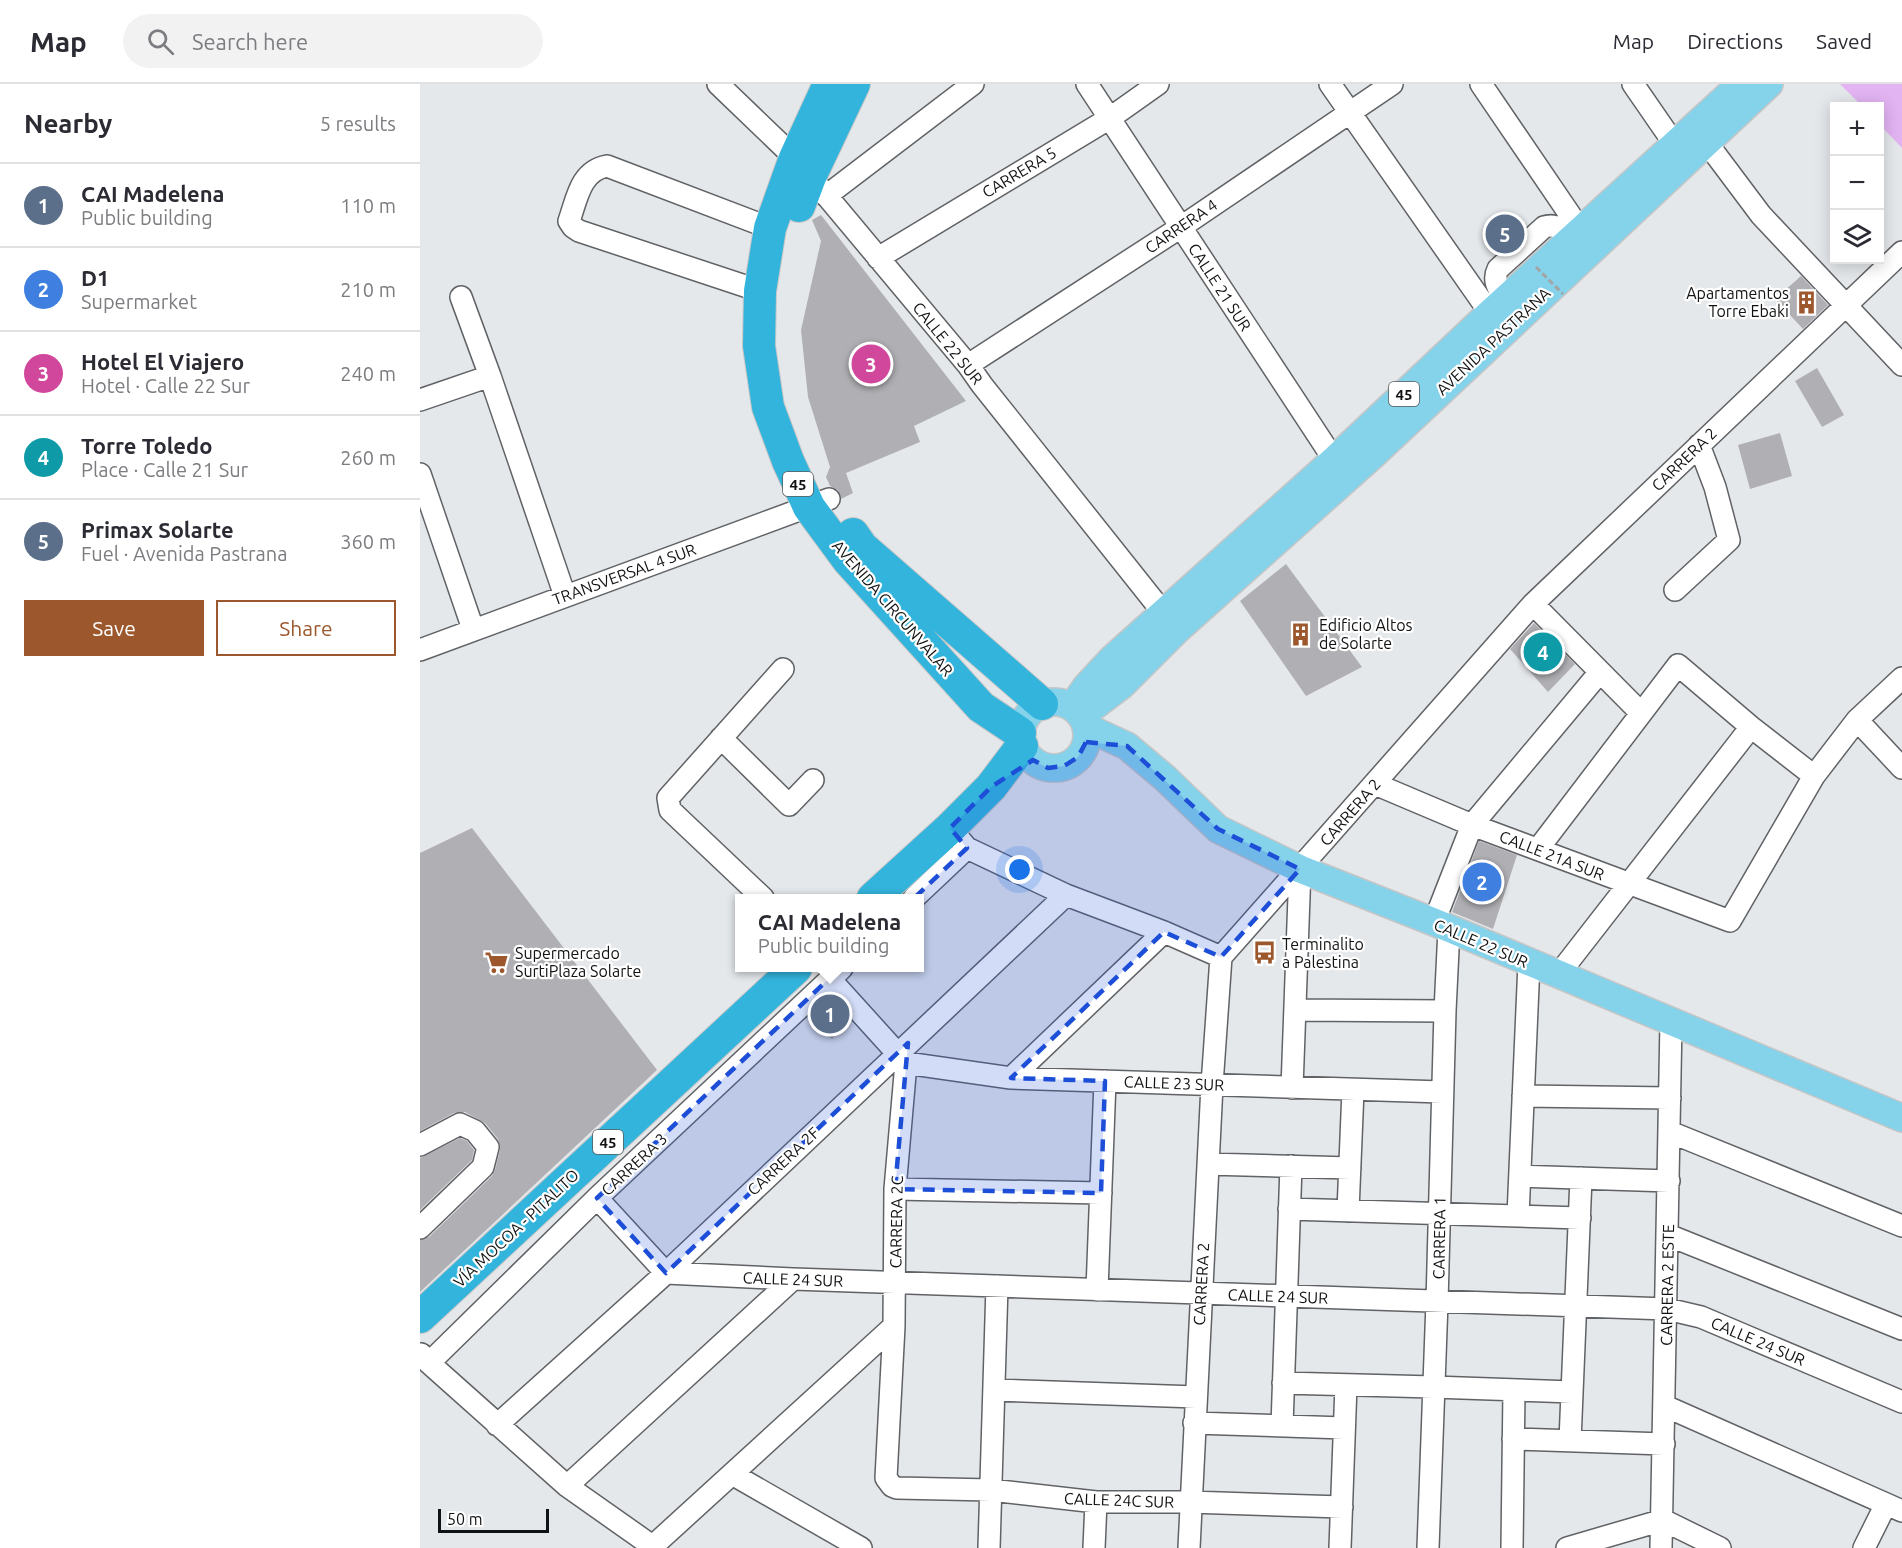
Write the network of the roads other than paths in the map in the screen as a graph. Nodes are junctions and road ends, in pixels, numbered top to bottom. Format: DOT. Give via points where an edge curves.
graph roads {
  1 [pos="718,84"];
  2 [pos="829,84"];
  3 [pos="854,84"];
  4 [pos="973,84"];
  5 [pos="1087,84"];
  6 [pos="1158,84"];
  7 [pos="1330,84"];
  8 [pos="1392,84"];
  9 [pos="1481,84"];
  10 [pos="1633,84"];
  11 [pos="1741,84"];
  12 [pos="1770,84"];
  13 [pos="1350,112"];
  14 [pos="1110,118"];
  15 [pos="1707,143"];
  16 [pos="1681,154"];
  17 [pos="810,177"];
  18 [pos="1181,227"];
  19 [pos="770,228"];
  20 [pos="1583,239"];
  21 [pos="1902,252"];
  22 [pos="878,258"];
  23 [pos="760,291"];
  24 [pos="461,297"];
  25 [pos="1847,305"];
  26 [pos="1500,314"];
  27 [pos="968,364"];
  28 [pos="1902,365"];
  29 [pos="490,376"];
  30 [pos="420,400"];
  31 [pos="1699,445"];
  32 [pos="1340,469"];
  33 [pos="420,474"];
  34 [pos="819,503"];
  35 [pos="1675,590"];
  36 [pos="565,596"];
  37 [pos="1533,604"];
  38 [pos="1170,621"];
  39 [pos="473,629"];
  40 [pos="420,650"];
  41 [pos="783,669"];
  42 [pos="1600,672"];
  43 [pos="1902,678"];
  44 [pos="1640,712"];
  45 [pos="1073,719"];
  46 [pos="1857,720"];
  47 [pos="1751,727"];
  48 [pos="721,738"];
  49 [pos="1025,747"];
  50 [pos="1902,768"];
  51 [pos="1814,776"];
  52 [pos="813,780"];
  53 [pos="1375,784"];
  54 [pos="1472,825"];
  55 [pos="959,838"];
  56 [pos="1538,849"];
  57 [pos="1300,869"];
  58 [pos="1628,884"];
  59 [pos="759,894"];
  60 [pos="879,894"];
  61 [pos="917,894"];
  62 [pos="1066,895"];
  63 [pos="1442,926"];
  64 [pos="1164,932"];
  65 [pos="1221,957"];
  66 [pos="1529,963"];
  67 [pos="792,972"];
  68 [pos="836,973"];
  69 [pos="1558,975"];
  70 [pos="1295,1010"];
  71 [pos="1445,1011"];
  72 [pos="1671,1022"];
  73 [pos="902,1058"];
  74 [pos="1011,1078"];
  75 [pos="1105,1081"];
  76 [pos="1212,1085"];
  77 [pos="1292,1088"];
  78 [pos="1353,1090"];
  79 [pos="1442,1092"];
  80 [pos="1523,1096"];
  81 [pos="1670,1098"];
  82 [pos="1902,1118"];
  83 [pos="1670,1132"];
  84 [pos="420,1146"];
  85 [pos="1208,1164"];
  86 [pos="1291,1166"];
  87 [pos="1350,1168"];
  88 [pos="1520,1176"];
  89 [pos="1581,1178"];
  90 [pos="1669,1181"];
  91 [pos="896,1189"];
  92 [pos="1101,1193"];
  93 [pos="597,1198"];
  94 [pos="1289,1209"];
  95 [pos="1348,1211"];
  96 [pos="1440,1212"];
  97 [pos="1518,1216"];
  98 [pos="1580,1218"];
  99 [pos="1902,1226"];
  100 [pos="420,1228"];
  101 [pos="1668,1235"];
  102 [pos="666,1273"];
  103 [pos="793,1279"];
  104 [pos="895,1282"];
  105 [pos="997,1286"];
  106 [pos="1097,1290"];
  107 [pos="1201,1293"];
  108 [pos="1286,1296"];
  109 [pos="1437,1302"];
  110 [pos="1576,1306"];
  111 [pos="1667,1309"];
  112 [pos="420,1317"];
  113 [pos="894,1326"];
  114 [pos="1902,1329"];
  115 [pos="424,1358"];
  116 [pos="1283,1383"];
  117 [pos="1346,1385"];
  118 [pos="1433,1387"];
  119 [pos="995,1390"];
  120 [pos="1514,1390"];
  121 [pos="1572,1392"];
  122 [pos="1196,1397"];
  123 [pos="1902,1402"];
  124 [pos="1665,1406"];
  125 [pos="1194,1423"];
  126 [pos="497,1425"];
  127 [pos="1282,1426"];
  128 [pos="1344,1428"];
  129 [pos="1514,1439"];
  130 [pos="1570,1440"];
  131 [pos="1664,1444"];
  132 [pos="732,1474"];
  133 [pos="567,1486"];
  134 [pos="897,1488"];
  135 [pos="991,1490"];
  136 [pos="1096,1502"];
  137 [pos="1190,1502"];
  138 [pos="1341,1507"];
  139 [pos="1894,1508"];
  140 [pos="1663,1520"];
  141 [pos="852,1546"];
  142 [pos="654,1547"];
  143 [pos="989,1548"];
  144 [pos="1094,1548"];
  145 [pos="1189,1548"];
  146 [pos="1340,1548"];
  147 [pos="1428,1548"];
  148 [pos="1512,1548"];
  149 [pos="1567,1548"];
  150 [pos="1661,1548"];
  151 [pos="1720,1548"];
  152 [pos="1864,1548"];
  1 -- 17 [label="street, CALLE 22 SUR"];
  2 -- 17 [label="highway, AVENIDA CIRCUNVALAR / 45"];
  3 -- 17 [label="highway, AVENIDA CIRCUNVALAR / 45"];
  4 -- 17 [label="street"];
  5 -- 14 [label="street, CALLE 21 SUR"];
  6 -- 14 [label="street, CARRERA 5"];
  7 -- 13 [label="street"];
  8 -- 13 [label="street, CARRERA 4"];
  9 -- 20 [label="street"];
  10 -- 16 [label="street"];
  11 -- 16 [label="main road, AVENIDA PASTRANA"];
  12 -- 15 [label="main road, AVENIDA PASTRANA"];
  13 -- 18 [label="street, CARRERA 4"];
  13 -- 26 [label="street"];
  14 -- 18 [label="street, CALLE 21 SUR"];
  14 -- 22 [label="street, CARRERA 5"];
  15 -- 16 [label="main road, AVENIDA PASTRANA"];
  15 -- 25 [label="street" via="1761,215"];
  16 -- 20 [label="main road, AVENIDA PASTRANA"];
  17 -- 19 [label="highway, AVENIDA CIRCUNVALAR / 45"];
  17 -- 22 [label="street, CALLE 22 SUR"];
  17 -- 34 [label="highway, AVENIDA CIRCUNVALAR / 45" via="789,235 779,294 781,351 792,416"];
  18 -- 27 [label="street, CARRERA 4"];
  18 -- 32 [label="street, CALLE 21 SUR"];
  19 -- 23 [label="highway, AVENIDA CIRCUNVALAR / 45"];
  19 -- 23 [label="street" via="607,166 597,168 582,182 569,221 579,231"];
  20 -- 26 [label="main road, AVENIDA PASTRANA"];
  20 -- 26 [label="street" via="1557,226 1544,227 1498,269 1495,276"];
  21 -- 25 [label="street, CARRERA 2"];
  22 -- 27 [label="street, CALLE 22 SUR"];
  23 -- 34 [label="highway, AVENIDA CIRCUNVALAR / 45" via="759,346 768,407 788,461"];
  24 -- 29 [label="street"];
  25 -- 28 [label="street"];
  25 -- 31 [label="street, CARRERA 2"];
  26 -- 32 [label="main road, AVENIDA PASTRANA"];
  27 -- 38 [label="street, CALLE 22 SUR"];
  29 -- 30 [label="street"];
  29 -- 36 [label="street"];
  31 -- 35 [label="street" via="1729,540"];
  31 -- 37 [label="street, CARRERA 2"];
  32 -- 38 [label="main road, AVENIDA PASTRANA"];
  33 -- 39 [label="street"];
  34 -- 36 [label="street, TRANSVERSAL 4 SUR"];
  34 -- 45 [label="highway, AVENIDA CIRCUNVALAR / 45" via="862,547"];
  34 -- 49 [label="highway, AVENIDA CIRCUNVALAR / 45" via="848,560 981,707"];
  36 -- 39 [label="street, TRANSVERSAL 4 SUR"];
  37 -- 42 [label="street"];
  37 -- 53 [label="street, CARRERA 2"];
  38 -- 45 [label="main road, AVENIDA PASTRANA" via="1122,685"];
  39 -- 40 [label="street, TRANSVERSAL 4 SUR"];
  41 -- 48 [label="street"];
  42 -- 44 [label="street"];
  42 -- 54 [label="street, CARRERA 1"];
  43 -- 46 [label="street"];
  44 -- 47 [label="street" via="1678,665"];
  44 -- 56 [label="street"];
  45 -- 49 [label="main road" via="1027,715"];
  45 -- 49 [label="main road" via="1078,757 1064,766 1048,768"];
  45 -- 57 [label="main road, CALLE 22 SUR" via="1127,746 1218,828"];
  46 -- 50 [label="street"];
  46 -- 51 [label="street"];
  47 -- 51 [label="street"];
  47 -- 58 [label="street"];
  48 -- 52 [label="street" via="789,805"];
  48 -- 59 [label="street" via="668,798 670,810"];
  49 -- 55 [label="highway" via="991,787"];
  51 -- 58 [label="street, CALLE 21A SUR" via="1730,921"];
  53 -- 54 [label="street, CALLE 21A SUR"];
  53 -- 57 [label="street, CARRERA 2"];
  54 -- 56 [label="street, CALLE 21A SUR"];
  54 -- 63 [label="street, CARRERA 1"];
  55 -- 60 [label="highway"];
  55 -- 61 [label="street"];
  55 -- 62 [label="street"];
  56 -- 58 [label="street, CALLE 21A SUR"];
  57 -- 63 [label="main road, CALLE 22 SUR"];
  57 -- 65 [label="street, CARRERA 2"];
  57 -- 70 [label="street"];
  58 -- 69 [label="street"];
  62 -- 64 [label="street"];
  62 -- 73 [label="street, CARRERA 2F"];
  63 -- 66 [label="main road, CALLE 22 SUR"];
  63 -- 71 [label="street, CARRERA 1"];
  64 -- 65 [label="street"];
  64 -- 74 [label="street"];
  65 -- 76 [label="street, CARRERA 2"];
  66 -- 69 [label="main road, CALLE 22 SUR"];
  66 -- 80 [label="street"];
  67 -- 112 [label="highway, VÍA MOCOA - PITALITO / 45"];
  68 -- 73 [label="street"];
  68 -- 93 [label="street, CARRERA 3"];
  69 -- 72 [label="main road, CALLE 22 SUR"];
  70 -- 71 [label="street"];
  70 -- 77 [label="street"];
  71 -- 79 [label="street, CARRERA 1"];
  72 -- 81 [label="street, CARRERA 2 ESTE"];
  72 -- 82 [label="main road, CALLE 22 SUR"];
  73 -- 74 [label="street, CALLE 23 SUR"];
  73 -- 91 [label="street, CARRERA 2C"];
  73 -- 102 [label="street, CARRERA 2F"];
  74 -- 75 [label="street, CALLE 23 SUR"];
  75 -- 76 [label="street, CALLE 23 SUR"];
  75 -- 92 [label="street"];
  76 -- 77 [label="street, CALLE 23 SUR"];
  76 -- 85 [label="street, CARRERA 2"];
  77 -- 78 [label="street, CALLE 23 SUR"];
  78 -- 79 [label="street, CALLE 23 SUR"];
  78 -- 87 [label="street"];
  79 -- 96 [label="street, CARRERA 1"];
  80 -- 81 [label="street"];
  80 -- 88 [label="street"];
  81 -- 83 [label="street, CARRERA 2 ESTE"];
  83 -- 90 [label="street, CARRERA 2 ESTE"];
  83 -- 99 [label="street"];
  84 -- 100 [label="street" via="460,1124 475,1131 488,1147 483,1167"];
  85 -- 86 [label="street"];
  85 -- 107 [label="street, CARRERA 2"];
  86 -- 87 [label="street"];
  86 -- 94 [label="street"];
  87 -- 95 [label="street"];
  88 -- 89 [label="street"];
  88 -- 97 [label="street"];
  89 -- 90 [label="street"];
  89 -- 98 [label="street"];
  90 -- 101 [label="street, CARRERA 2 ESTE"];
  91 -- 92 [label="street"];
  91 -- 104 [label="street, CARRERA 2C"];
  92 -- 106 [label="street"];
  93 -- 102 [label="street"];
  93 -- 115 [label="street, CARRERA 3"];
  94 -- 95 [label="street"];
  94 -- 108 [label="street"];
  95 -- 96 [label="street"];
  96 -- 97 [label="street"];
  96 -- 109 [label="street, CARRERA 1"];
  97 -- 98 [label="street"];
  98 -- 110 [label="street"];
  101 -- 111 [label="street, CARRERA 2 ESTE"];
  101 -- 114 [label="street"];
  102 -- 103 [label="street, CALLE 24 SUR"];
  102 -- 126 [label="street, CARRERA 2F"];
  103 -- 104 [label="street, CALLE 24 SUR"];
  103 -- 133 [label="street"];
  104 -- 105 [label="street, CALLE 24 SUR"];
  104 -- 113 [label="street, CARRERA 2C"];
  105 -- 106 [label="street, CALLE 24 SUR"];
  105 -- 119 [label="street"];
  106 -- 107 [label="street, CALLE 24 SUR"];
  107 -- 108 [label="street, CALLE 24 SUR"];
  107 -- 122 [label="street, CARRERA 2"];
  108 -- 109 [label="street, CALLE 24 SUR"];
  108 -- 116 [label="street"];
  109 -- 110 [label="street, CALLE 24 SUR"];
  109 -- 118 [label="street, CARRERA 1"];
  110 -- 111 [label="street, CALLE 24 SUR"];
  110 -- 121 [label="street"];
  111 -- 123 [label="street, CALLE 24 SUR" via="1701,1317"];
  111 -- 124 [label="street, CARRERA 2 ESTE"];
  113 -- 132 [label="street"];
  113 -- 134 [label="street, CARRERA 2C" via="886,1478"];
  115 -- 126 [label="street"];
  116 -- 117 [label="street"];
  116 -- 127 [label="street"];
  117 -- 118 [label="street"];
  117 -- 128 [label="street"];
  118 -- 120 [label="street"];
  118 -- 147 [label="street, CARRERA 1"];
  119 -- 122 [label="street"];
  119 -- 135 [label="street"];
  120 -- 121 [label="street"];
  120 -- 129 [label="street"];
  121 -- 130 [label="street"];
  122 -- 125 [label="street, CARRERA 2"];
  124 -- 131 [label="street, CARRERA 2 ESTE"];
  124 -- 139 [label="street"];
  125 -- 127 [label="street"];
  125 -- 137 [label="street, CARRERA 2"];
  126 -- 133 [label="street"];
  127 -- 128 [label="street"];
  128 -- 138 [label="street"];
  129 -- 130 [label="street"];
  129 -- 148 [label="street"];
  130 -- 131 [label="street"];
  131 -- 140 [label="street, CARRERA 2 ESTE"];
  132 -- 141 [label="street"];
  132 -- 142 [label="street"];
  133 -- 142 [label="street"];
  134 -- 135 [label="street, CALLE 24C SUR"];
  135 -- 136 [label="street, CALLE 24C SUR"];
  135 -- 143 [label="street"];
  136 -- 137 [label="street, CALLE 24C SUR"];
  136 -- 144 [label="street"];
  137 -- 138 [label="street, CALLE 24C SUR"];
  137 -- 145 [label="street, CARRERA 2"];
  138 -- 146 [label="street"];
  139 -- 152 [label="street"];
  140 -- 149 [label="street"];
  140 -- 150 [label="street, CARRERA 2 ESTE"];
  140 -- 151 [label="street"];
}
